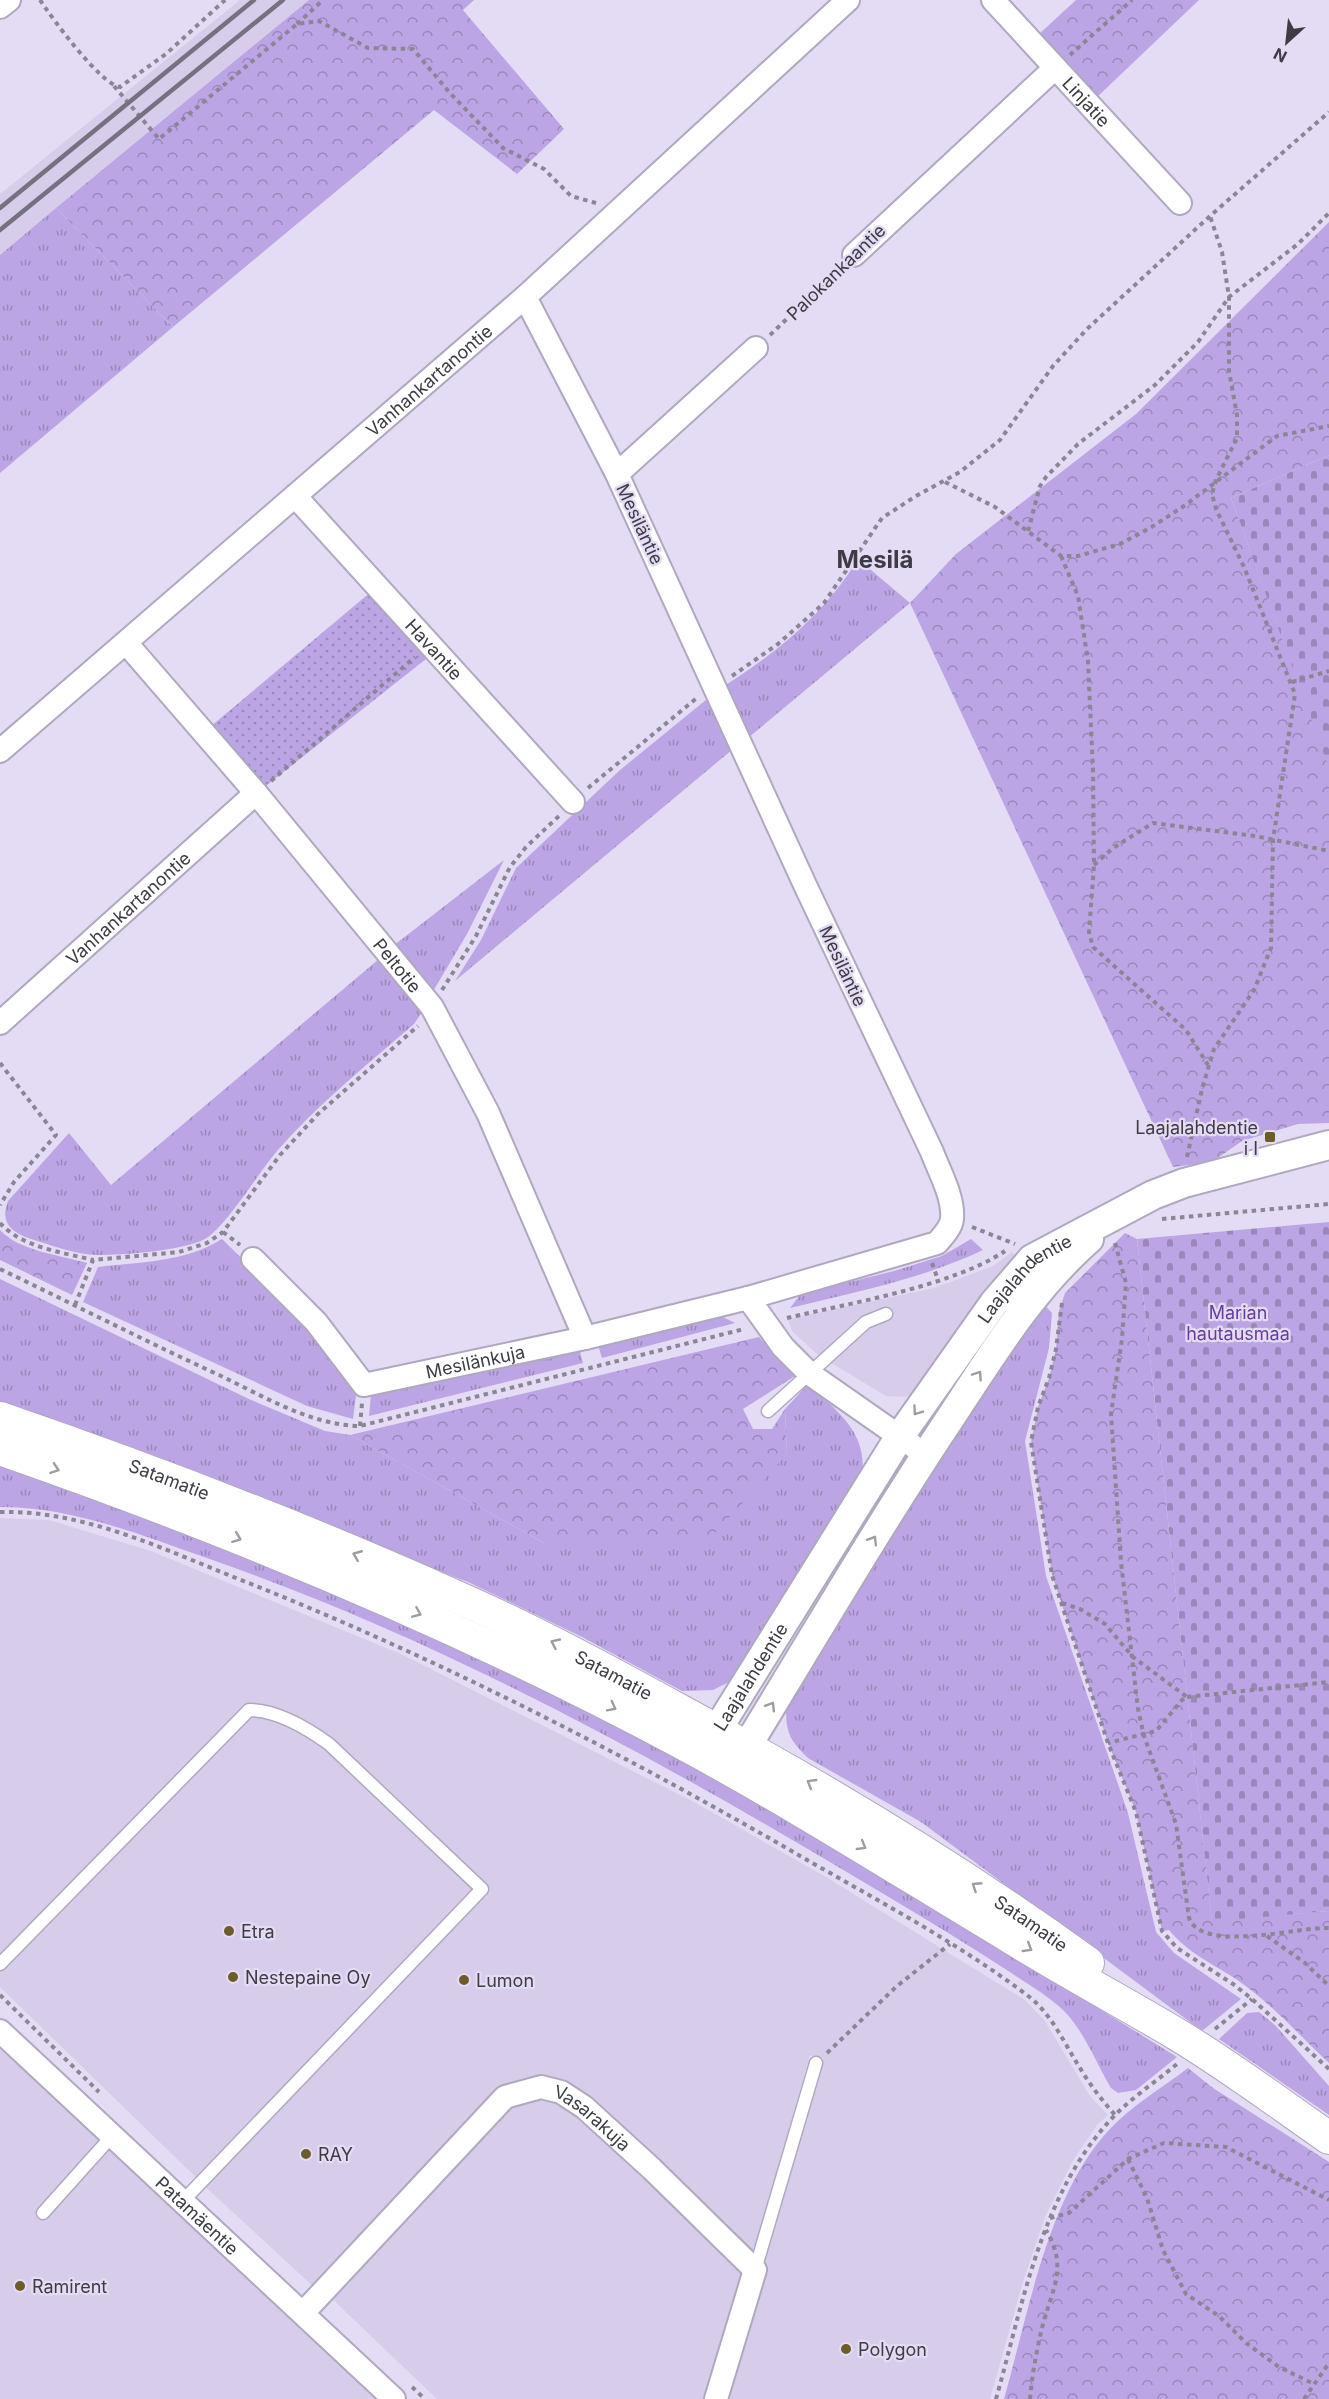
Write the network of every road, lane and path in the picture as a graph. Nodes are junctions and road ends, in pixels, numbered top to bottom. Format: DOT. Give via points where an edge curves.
graph roads {
  1 [pos="9,0"];
  2 [pos="40,0"];
  3 [pos="225,0"];
  4 [pos="323,0"];
  5 [pos="848,0"];
  6 [pos="993,0"];
  7 [pos="1132,0"];
  8 [pos="0,7"];
  9 [pos="297,24"];
  10 [pos="1054,69"];
  11 [pos="114,86"];
  12 [pos="1329,111"];
  13 [pos="1180,203"];
  14 [pos="621,209"];
  15 [pos="1329,213"];
  16 [pos="1210,216"];
  17 [pos="854,255"];
  18 [pos="525,297"];
  19 [pos="1229,297"];
  20 [pos="756,348"];
  21 [pos="1329,426"];
  22 [pos="617,474"];
  23 [pos="1216,480"];
  24 [pos="944,482"];
  25 [pos="295,496"];
  26 [pos="1028,531"];
  27 [pos="1061,556"];
  28 [pos="127,644"];
  29 [pos="430,644"];
  30 [pos="1329,670"];
  31 [pos="1292,682"];
  32 [pos="714,686"];
  33 [pos="0,751"];
  34 [pos="256,793"];
  35 [pos="573,802"];
  36 [pos="1273,840"];
  37 [pos="1329,851"];
  38 [pos="1094,865"];
  39 [pos="432,1007"];
  40 [pos="0,1023"];
  41 [pos="0,1063"];
  42 [pos="1208,1066"];
  43 [pos="1329,1145"];
  44 [pos="1184,1184"];
  45 [pos="1329,1204"];
  46 [pos="0,1205"];
  47 [pos="952,1219"];
  48 [pos="1156,1220"];
  49 [pos="0,1223"];
  50 [pos="1119,1225"];
  51 [pos="1115,1243"];
  52 [pos="1016,1244"];
  53 [pos="1106,1251"];
  54 [pos="253,1259"];
  55 [pos="93,1260"];
  56 [pos="1065,1293"];
  57 [pos="748,1298"];
  58 [pos="75,1305"];
  59 [pos="886,1314"];
  60 [pos="585,1338"];
  61 [pos="810,1374"];
  62 [pos="768,1411"];
  63 [pos="0,1418"];
  64 [pos="900,1436"];
  65 [pos="0,1449"];
  66 [pos="926,1455"];
  67 [pos="0,1512"];
  68 [pos="1062,1604"];
  69 [pos="1133,1657"];
  70 [pos="1329,1682"];
  71 [pos="1187,1697"];
  72 [pos="717,1730"];
  73 [pos="1144,1736"];
  74 [pos="1108,1743"];
  75 [pos="747,1746"];
  76 [pos="720,1765"];
  77 [pos="1329,1929"];
  78 [pos="1266,1935"];
  79 [pos="950,1944"];
  80 [pos="0,1964"];
  81 [pos="1329,1986"];
  82 [pos="1252,1999"];
  83 [pos="0,2031"];
  84 [pos="1213,2031"];
  85 [pos="1177,2047"];
  86 [pos="816,2063"];
  87 [pos="1329,2069"];
  88 [pos="1115,2115"];
  89 [pos="112,2136"];
  90 [pos="1329,2138"];
  91 [pos="1128,2159"];
  92 [pos="1329,2200"];
  93 [pos="182,2202"];
  94 [pos="43,2213"];
  95 [pos="1050,2218"];
  96 [pos="1046,2229"];
  97 [pos="755,2270"];
  98 [pos="303,2313"];
  99 [pos="1329,2363"];
  100 [pos="1314,2384"];
  101 [pos="1308,2394"];
  102 [pos="394,2399"];
  103 [pos="716,2399"];
  104 [pos="996,2399"];
  105 [pos="1030,2399"];
  106 [pos="1304,2399"];
  107 [pos="1313,2399"];
  1 -- 8 [label="street"];
  2 -- 11 [label="path" via="62,32"];
  3 -- 11 [label="path" via="141,74 126,85"];
  4 -- 9 [label="path"];
  5 -- 14 [label="street, Vanhankartanontie"];
  6 -- 10 [label="street, Linjatie"];
  7 -- 10 [label="path"];
  9 -- 11 [label="path" via="159,139"];
  9 -- 14 [label="path" via="318,21 368,48 413,49 503,148 544,169 571,196"];
  10 -- 13 [label="street, Linjatie"];
  10 -- 17 [label="street, Palokankaantie"];
  12 -- 16 [label="path"];
  14 -- 18 [label="street, Vanhankartanontie"];
  15 -- 19 [label="path" via="1298,244"];
  16 -- 19 [label="path" via="1222,252"];
  16 -- 24 [label="path" via="1087,329 1053,366 1000,440"];
  17 -- 20 [label="path, Palokankaantie"];
  18 -- 22 [label="street, Mesiläntie"];
  18 -- 25 [label="street, Vanhankartanontie"];
  19 -- 23 [label="path" via="1228,354 1237,438"];
  19 -- 26 [label="path" via="1215,321 1178,363 1132,405 1078,444 1046,477"];
  20 -- 22 [label="street"];
  21 -- 23 [label="path" via="1277,436"];
  22 -- 32 [label="street, Mesiläntie"];
  23 -- 27 [label="path" via="1184,506 1120,544 1078,556"];
  23 -- 31 [label="path" via="1212,494 1216,509"];
  24 -- 26 [label="path" via="981,499"];
  24 -- 32 [label="path" via="882,518 824,603 778,644"];
  25 -- 28 [label="street, Vanhankartanontie"];
  25 -- 29 [label="street, Havantie"];
  26 -- 27 [label="path"];
  27 -- 38 [label="path" via="1078,596 1088,662"];
  28 -- 33 [label="street, Vanhankartanontie"];
  28 -- 34 [label="street, Peltotie"];
  29 -- 34 [label="path"];
  29 -- 35 [label="street, Havantie"];
  30 -- 31 [label="path"];
  31 -- 36 [label="path" via="1295,694"];
  32 -- 35 [label="path" via="632,749"];
  32 -- 47 [label="street, Mesiläntie" via="932,1152 948,1195"];
  34 -- 39 [label="street, Peltotie"];
  34 -- 40 [label="street, Vanhankartanontie"];
  35 -- 39 [label="path" via="510,867 476,936"];
  36 -- 37 [label="path"];
  36 -- 38 [label="path" via="1153,823"];
  36 -- 42 [label="path" via="1271,948 1254,990 1214,1048"];
  38 -- 42 [label="path" via="1089,932 1093,947 1186,1030"];
  39 -- 55 [label="path" via="417,1028 318,1114 223,1232 207,1243 179,1252"];
  39 -- 60 [label="street, Peltotie" via="488,1113"];
  41 -- 46 [label="path" via="56,1135 14,1182"];
  42 -- 44 [label="path" via="1188,1145"];
  43 -- 44 [label="street, Laajalahdentie"];
  44 -- 50 [label="street, Laajalahdentie"];
  45 -- 48 [label="path"];
  47 -- 52 [label="path"];
  47 -- 57 [label="street" via="937,1243"];
  49 -- 55 [label="path" via="25,1242"];
  50 -- 51 [label="path"];
  50 -- 64 [label="street, Laajalahdentie, one-way" via="1032,1259 994,1303"];
  66 -- 50 [label="street, Laajalahdentie, one-way" via="1014,1321 1049,1277"];
  51 -- 53 [label="path"];
  51 -- 69 [label="path" via="1126,1283 1110,1437"];
  54 -- 60 [label="street, Mesilänkuja" via="316,1322 364,1385"];
  55 -- 58 [label="path"];
  56 -- 68 [label="path" via="1059,1311 1056,1349 1031,1442 1052,1575"];
  57 -- 60 [label="street, Mesilänkuja"];
  57 -- 61 [label="street" via="783,1347"];
  59 -- 61 [label="lane" via="866,1322"];
  61 -- 62 [label="lane"];
  61 -- 64 [label="street"];
  72 -- 63 [label="main road, Satamatie, one-way" via="570,1650 456,1596 105,1455"];
  64 -- 66 [label="street"];
  64 -- 72 [label="street, Laajalahdentie"];
  65 -- 76 [label="main road, Satamatie, one-way" via="258,1546 447,1626"];
  75 -- 66 [label="street, Laajalahdentie, one-way"];
  67 -- 79 [label="path" via="51,1515 94,1525 263,1588 406,1649 697,1797"];
  68 -- 69 [label="path" via="1080,1609 1105,1624"];
  68 -- 74 [label="path"];
  69 -- 71 [label="path"];
  69 -- 73 [label="path"];
  70 -- 71 [label="path"];
  71 -- 73 [label="path" via="1156,1731"];
  72 -- 75 [label="main road, Satamatie"];
  72 -- 76 [label="street, Laajalahdentie"];
  73 -- 74 [label="path"];
  73 -- 78 [label="path" via="1176,1824 1192,1924 1204,1934"];
  74 -- 82 [label="path" via="1136,1812 1162,1931 1177,1948"];
  75 -- 76 [label="street, Laajalahdentie"];
  85 -- 75 [label="main road, Satamatie, one-way" via="1125,1990 1026,1917 903,1838"];
  76 -- 85 [label="main road, Satamatie, one-way" via="887,1861"];
  77 -- 78 [label="path" via="1312,1927 1301,1932"];
  78 -- 81 [label="path"];
  79 -- 86 [label="path" via="897,1986"];
  79 -- 88 [label="path" via="1030,1997 1049,2018 1097,2094"];
  80 -- 93 [label="lane" via="249,1710 274,1714 314,1733 482,1889"];
  82 -- 84 [label="path"];
  82 -- 87 [label="path"];
  83 -- 89 [label="street, Patamäentie"];
  85 -- 88 [label="path"];
  85 -- 90 [label="main road, Satamatie"];
  86 -- 97 [label="lane"];
  88 -- 95 [label="path" via="1077,2162"];
  89 -- 93 [label="street, Patamäentie"];
  89 -- 94 [label="lane"];
  91 -- 92 [label="path" via="1164,2143 1226,2147"];
  91 -- 95 [label="path" via="1069,2213"];
  91 -- 100 [label="path" via="1147,2198 1163,2250 1186,2294 1219,2316 1246,2343 1279,2367"];
  93 -- 98 [label="street, Patamäentie"];
  95 -- 96 [label="path"];
  96 -- 104 [label="path"];
  96 -- 105 [label="path" via="1059,2264 1043,2324"];
  97 -- 98 [label="street, Vasarakuja" via="584,2107 561,2092 541,2087 505,2097"];
  97 -- 103 [label="street"];
  98 -- 102 [label="street, Patamäentie"];
  99 -- 100 [label="path"];
  100 -- 101 [label="path"];
  101 -- 106 [label="path"];
  101 -- 107 [label="path"];
}
